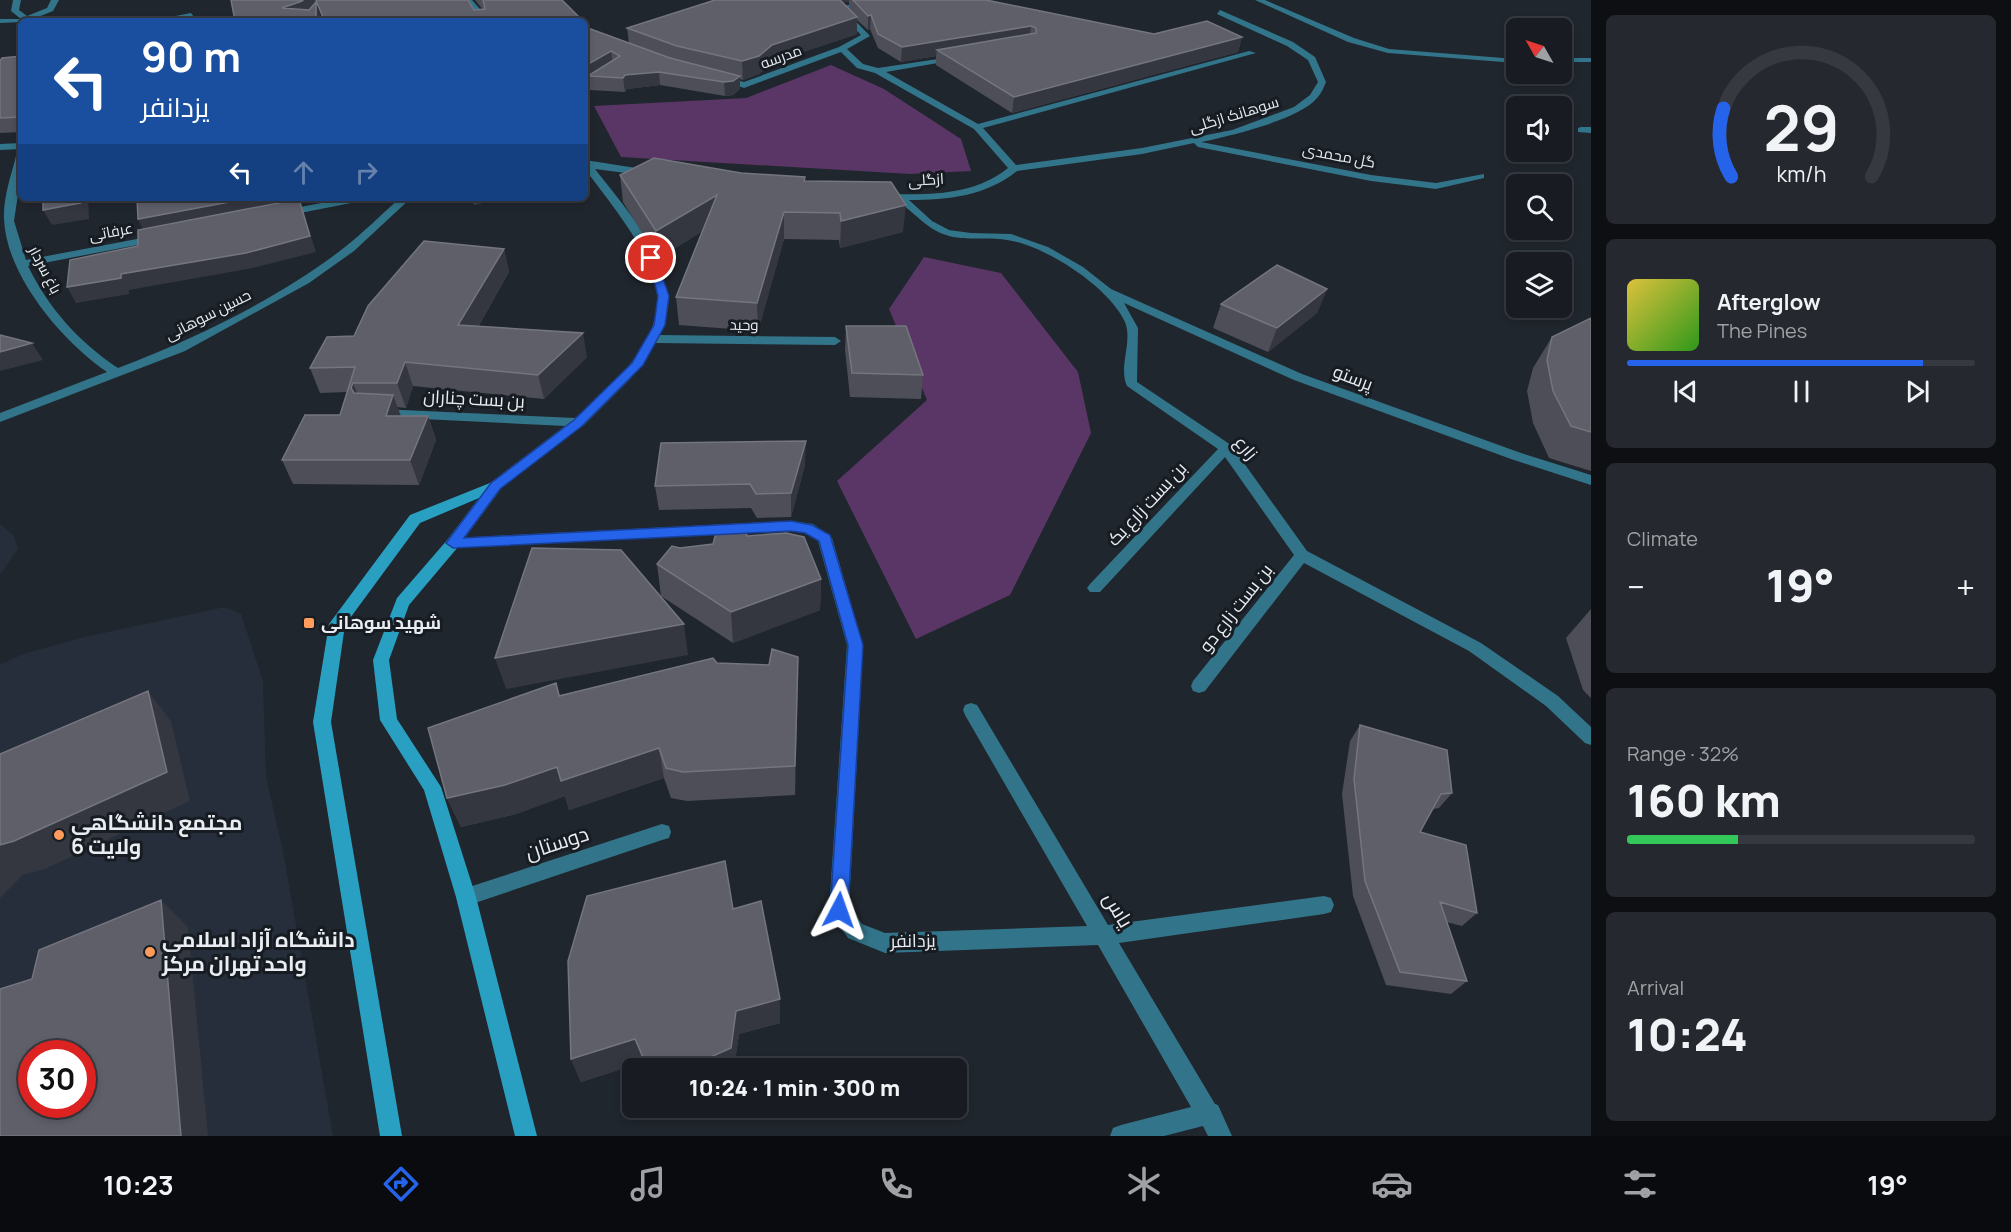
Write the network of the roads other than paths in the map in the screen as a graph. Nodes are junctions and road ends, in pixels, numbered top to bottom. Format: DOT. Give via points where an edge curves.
graph roads {
  1 [pos="17,0"];
  2 [pos="55,0"];
  3 [pos="468,0"];
  4 [pos="1259,0"];
  5 [pos="885,3"];
  6 [pos="1220,12"];
  7 [pos="191,15"];
  8 [pos="21,18"];
  9 [pos="30,18"];
  10 [pos="176,18"];
  11 [pos="482,18"];
  12 [pos="0,21"];
  13 [pos="18,21"];
  14 [pos="18,24"];
  15 [pos="0,33"];
  16 [pos="842,49"];
  17 [pos="1252,53"];
  18 [pos="959,57"];
  19 [pos="1506,60"];
  20 [pos="1572,60"];
  21 [pos="1591,60"];
  22 [pos="878,71"];
  23 [pos="710,76"];
  24 [pos="976,127"];
  25 [pos="1192,142"];
  26 [pos="18,146"];
  27 [pos="0,147"];
  28 [pos="588,164"];
  29 [pos="18,166"];
  30 [pos="588,167"];
  31 [pos="1014,168"];
  32 [pos="666,175"];
  33 [pos="1481,176"];
  34 [pos="878,196"];
  35 [pos="900,197"];
  36 [pos="346,201"];
  37 [pos="403,201"];
  38 [pos="277,215"];
  39 [pos="173,235"];
  40 [pos="23,264"];
  41 [pos="1109,292"];
  42 [pos="652,339"];
  43 [pos="835,341"];
  44 [pos="115,372"];
  45 [pos="368,412"];
  46 [pos="0,418"];
  47 [pos="579,422"];
  48 [pos="1226,448"];
  49 [pos="1591,480"];
  50 [pos="495,486"];
  51 [pos="453,543"];
  52 [pos="1302,555"];
  53 [pos="1095,588"];
  54 [pos="1199,686"];
  55 [pos="971,710"];
  56 [pos="1591,738"];
  57 [pos="662,832"];
  58 [pos="466,897"];
  59 [pos="1324,905"];
  60 [pos="1105,935"];
  61 [pos="1210,1113"];
  62 [pos="391,1136"];
  63 [pos="526,1136"];
  64 [pos="1121,1136"];
  65 [pos="1221,1136"];
  1 -- 8 [label="street" via="15,11"];
  2 -- 9 [label="street" via="50,9"];
  3 -- 11 [label="street"];
  4 -- 19 [label="street" via="1351,40 1388,51"];
  5 -- 16 [label="street, مدرسه" via="838,7 866,36"];
  6 -- 25 [label="street, سوهانک ازگلی" via="1290,44 1312,59 1322,81 1314,97 1297,109 1234,132"];
  7 -- 10 [label="street"];
  12 -- 13 [label="street"];
  14 -- 15 [label="street"];
  16 -- 22 [label="street" via="860,66"];
  16 -- 23 [label="street, مدرسه" via="744,85"];
  17 -- 24 [label="street"];
  18 -- 22 [label="street"];
  20 -- 21 [label="street"];
  22 -- 24 [label="street"];
  24 -- 31 [label="street"];
  25 -- 31 [label="street, سوهانک ازگلی"];
  25 -- 33 [label="street, گل محمدی" via="1371,178 1436,186"];
  26 -- 27 [label="street"];
  28 -- 32 [label="street"];
  29 -- 40 [label="street, باغ سردار" via="9,228"];
  30 -- 42 [label="street" via="651,258 664,296 660,325"];
  31 -- 35 [label="street, ازگلی" via="1003,180 961,193"];
  34 -- 35 [label="street, ازگلی"];
  35 -- 41 [label="street, زارع" via="920,218 938,229 963,236 1009,237 1039,246"];
  36 -- 38 [label="street"];
  37 -- 44 [label="street, حسین سوهانی" via="350,249 305,281 181,348"];
  39 -- 40 [label="street, عرفاتی"];
  40 -- 44 [label="street, باغ سردار" via="42,301 81,347"];
  41 -- 48 [label="street, زارع" via="1131,324 1131,383"];
  41 -- 49 [label="street, پرستو" via="1298,377"];
  42 -- 43 [label="street, وحید"];
  42 -- 47 [label="street" via="637,365"];
  44 -- 46 [label="street, حسین سوهانی"];
  45 -- 47 [label="street, بن بست چناران"];
  47 -- 50 [label="street"];
  48 -- 52 [label="street, زارع"];
  48 -- 53 [label="street, بن بست زارع یک"];
  50 -- 51 [label="main road"];
  50 -- 62 [label="main road" via="416,519 337,624 322,722"];
  51 -- 58 [label="main road" via="402,602 381,660 389,720 432,788"];
  51 -- 60 [label="street, یزدانفر" via="791,526 808,528 825,538 855,645 839,910 855,932 885,943"];
  52 -- 54 [label="street, بن بست زارع دو"];
  52 -- 56 [label="street, زارع" via="1475,647 1552,701"];
  55 -- 60 [label="street, یاس"];
  57 -- 58 [label="street, دوستان"];
  58 -- 63 [label="main road"];
  59 -- 60 [label="street"];
  60 -- 61 [label="street, یاس"];
  61 -- 64 [label="street"];
  61 -- 65 [label="street, یاس"];
}
